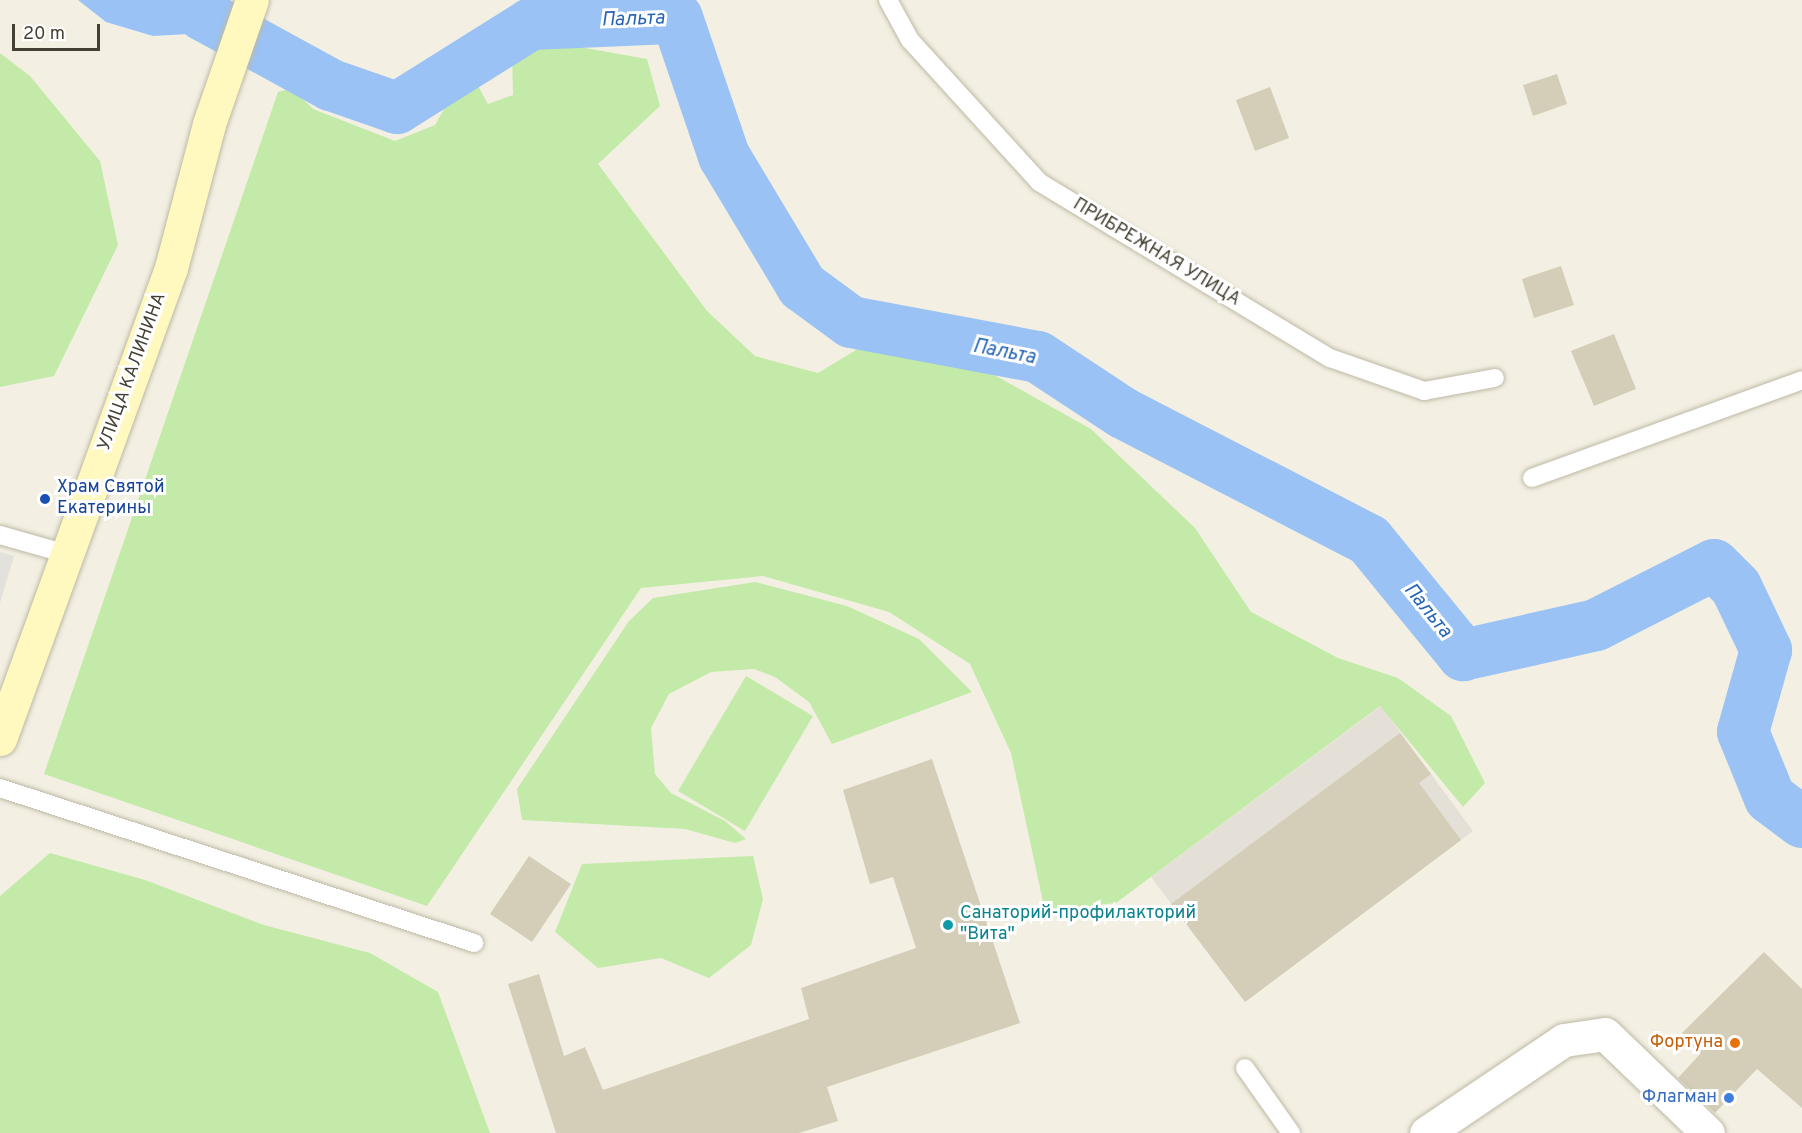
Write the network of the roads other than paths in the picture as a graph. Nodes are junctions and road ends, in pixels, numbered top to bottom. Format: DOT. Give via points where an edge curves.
graph roads {
  1 [pos="252,0"];
  2 [pos="888,0"];
  3 [pos="1495,378"];
  4 [pos="1802,380"];
  5 [pos="1532,478"];
  6 [pos="0,535"];
  7 [pos="67,554"];
  8 [pos="3,722"];
  9 [pos="0,788"];
  10 [pos="474,943"];
  11 [pos="1245,1068"];
  12 [pos="1291,1133"];
  13 [pos="1426,1133"];
  14 [pos="1707,1133"];
  1 -- 7 [label="main road, УЛИЦА КАЛИНИНА" via="209,124 171,268"];
  2 -- 3 [label="lane, ПРИБРЕЖНАЯ УЛИЦА" via="910,40 1039,182 1330,358 1424,391"];
  4 -- 5 [label="lane"];
  6 -- 7 [label="lane"];
  7 -- 8 [label="main road, УЛИЦА КАЛИНИНА"];
  9 -- 10 [label="lane"];
  11 -- 12 [label="lane"];
  13 -- 14 [label="street" via="1564,1040 1605,1034"];
}
